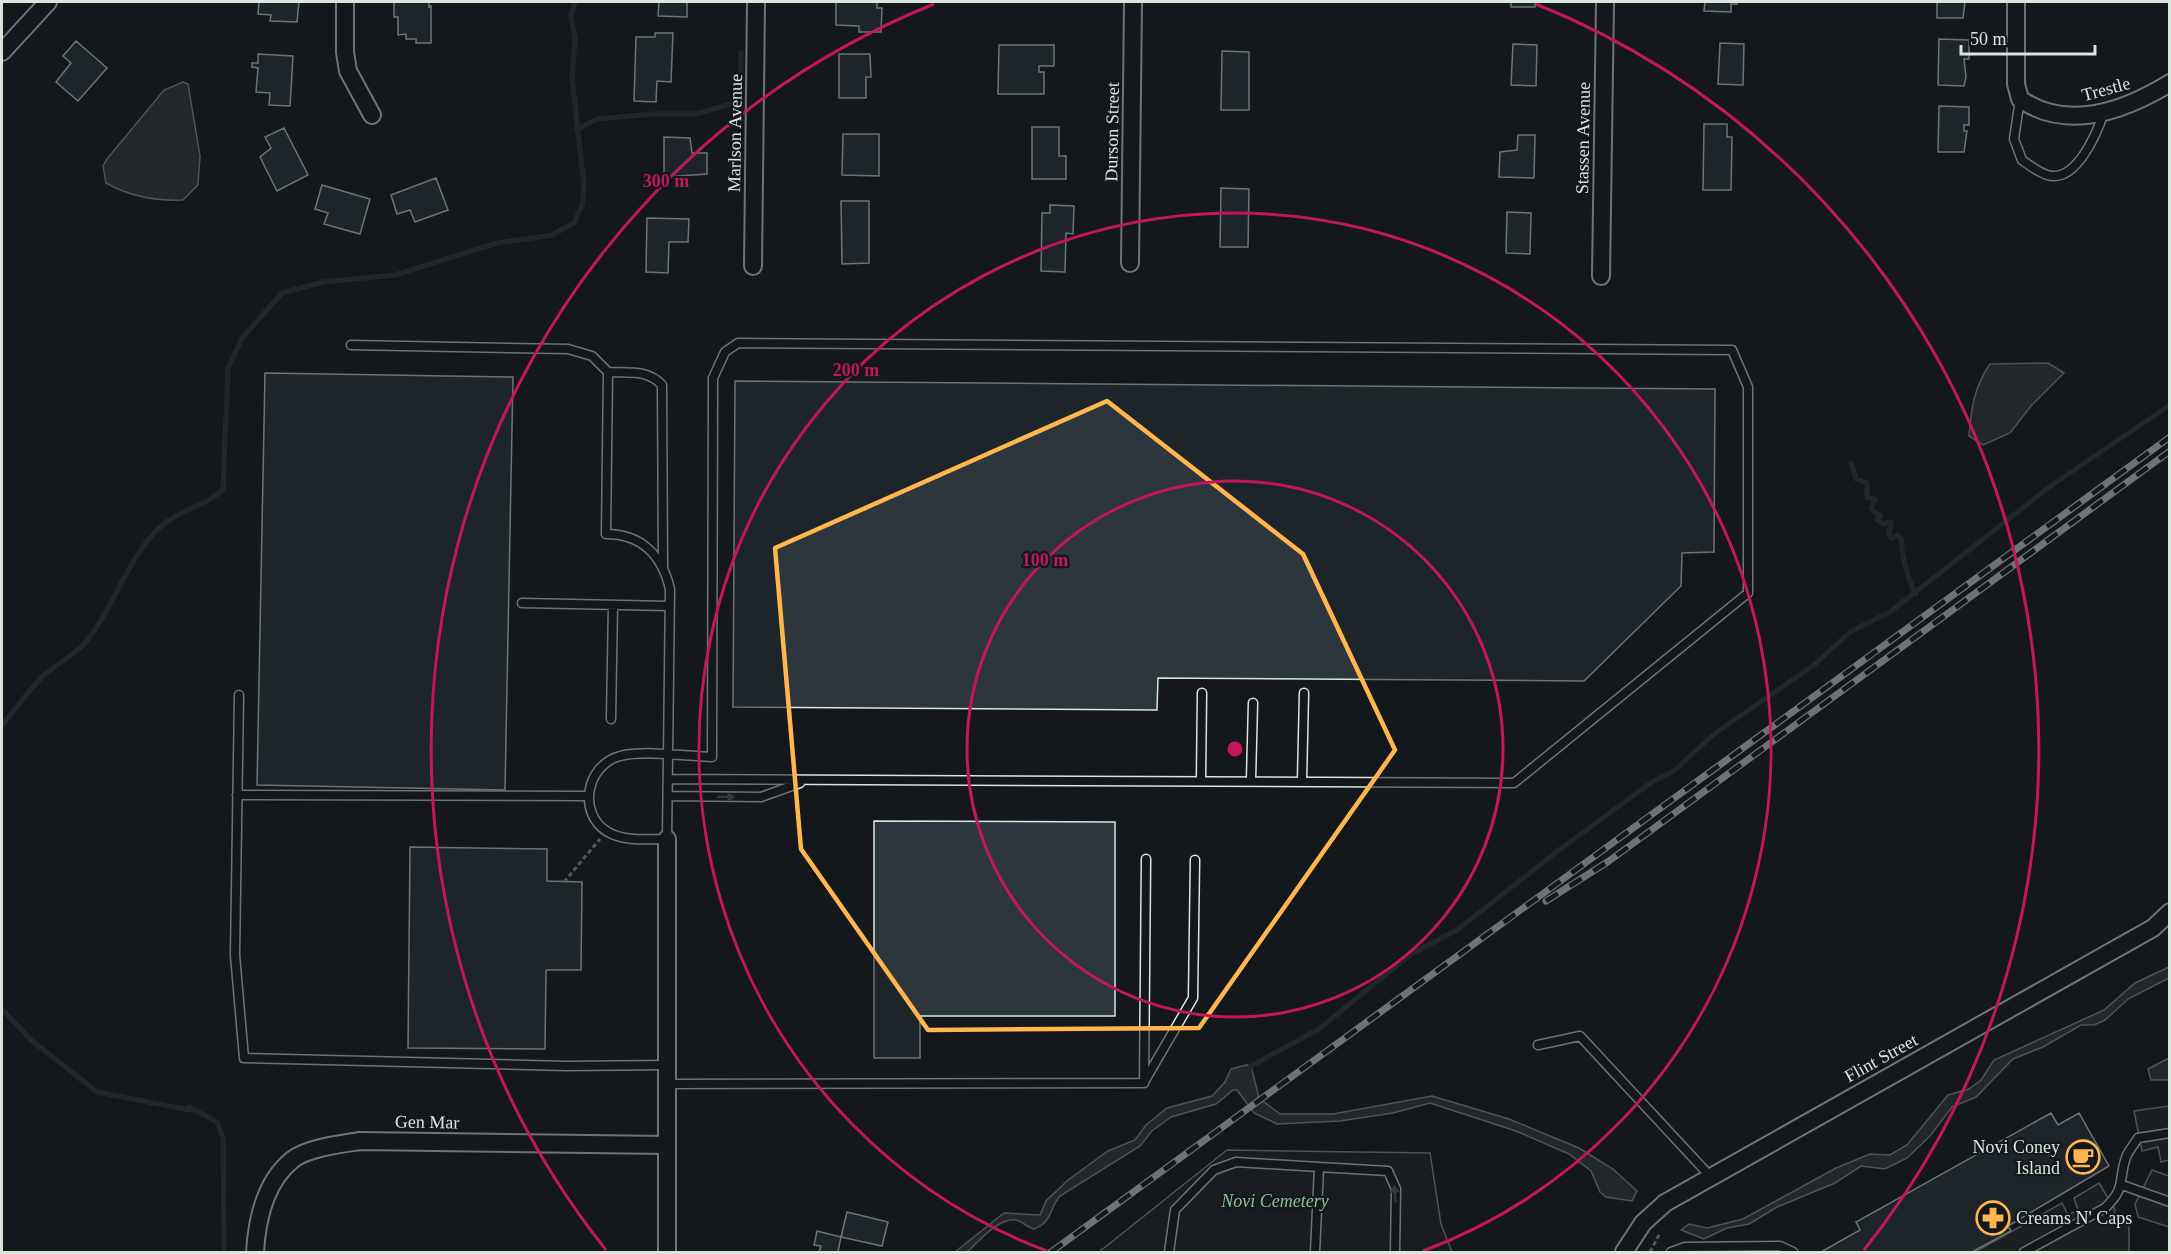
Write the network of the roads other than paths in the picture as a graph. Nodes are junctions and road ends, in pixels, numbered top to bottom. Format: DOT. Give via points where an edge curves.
graph roads {
  1 [pos="48,2"];
  2 [pos="345,2"];
  3 [pos="756,2"];
  4 [pos="1133,2"];
  5 [pos="1605,2"];
  6 [pos="2016,2"];
  7 [pos="2,52"];
  8 [pos="2169,83"];
  9 [pos="2020,99"];
  10 [pos="2104,112"];
  11 [pos="372,115"];
  12 [pos="1130,263"];
  13 [pos="753,266"];
  14 [pos="1601,276"];
  15 [pos="351,345"];
  16 [pos="608,372"];
  17 [pos="663,568"];
  18 [pos="522,603"];
  19 [pos="614,605"];
  20 [pos="669,606"];
  21 [pos="1202,693"];
  22 [pos="1304,693"];
  23 [pos="239,695"];
  24 [pos="1253,703"];
  25 [pos="611,719"];
  26 [pos="668,756"];
  27 [pos="668,778"];
  28 [pos="806,780"];
  29 [pos="1201,780"];
  30 [pos="1251,780"];
  31 [pos="1302,781"];
  32 [pos="237,795"];
  33 [pos="588,796"];
  34 [pos="668,796"];
  35 [pos="667,838"];
  36 [pos="1146,859"];
  37 [pos="1196,860"];
  38 [pos="2169,912"];
  39 [pos="1538,1044"];
  40 [pos="667,1065"];
  41 [pos="1144,1083"];
  42 [pos="666,1084"];
  43 [pos="2169,1133"];
  44 [pos="666,1145"];
  45 [pos="1318,1167"];
  46 [pos="1710,1176"];
  47 [pos="2122,1185"];
  48 [pos="2169,1202"];
  49 [pos="255,1252"];
  50 [pos="667,1252"];
  51 [pos="1169,1252"];
  52 [pos="1315,1252"];
  53 [pos="1395,1252"];
  54 [pos="1624,1252"];
  55 [pos="1671,1252"];
  56 [pos="1793,1252"];
  57 [pos="2024,1252"];
  1 -- 7 [label="street"];
  2 -- 11 [label="street" via="348,71"];
  3 -- 13 [label="street, Marlson Avenue"];
  4 -- 12 [label="street, Durson Street"];
  5 -- 14 [label="street, Stassen Avenue"];
  6 -- 9 [label="street" via="2016,84"];
  8 -- 10 [label="street, Trestle" via="2140,101"];
  9 -- 10 [label="street, Trestle" via="2049,113 2081,116"];
  9 -- 10 [label="lane" via="2014,139 2022,160 2048,176 2064,173 2086,153"];
  15 -- 16 [label="lane" via="568,349 592,356"];
  16 -- 17 [label="lane" via="606,534 644,544"];
  16 -- 17 [label="lane" via="643,373 662,385"];
  17 -- 20 [label="lane" via="670,588"];
  18 -- 19 [label="lane"];
  19 -- 20 [label="lane"];
  19 -- 25 [label="lane"];
  20 -- 26 [label="lane"];
  21 -- 29 [label="lane"];
  22 -- 31 [label="lane"];
  23 -- 32 [label="lane"];
  24 -- 30 [label="lane"];
  26 -- 27 [label="lane"];
  26 -- 31 [label="lane" via="712,757 713,378 725,352 738,343 1732,350 1748,387 1748,593 1514,783"];
  26 -- 33 [label="lane" via="620,756 597,771"];
  27 -- 28 [label="lane"];
  27 -- 34 [label="lane"];
  28 -- 29 [label="lane"];
  34 -- 28 [label="lane, one-way" via="761,797"];
  29 -- 30 [label="lane"];
  30 -- 31 [label="lane"];
  32 -- 33 [label="lane"];
  32 -- 40 [label="lane" via="236,955 244,1058"];
  33 -- 35 [label="lane" via="590,810 606,832 619,837"];
  34 -- 35 [label="lane"];
  35 -- 40 [label="street"];
  36 -- 41 [label="lane"];
  37 -- 41 [label="lane" via="1193,998"];
  38 -- 46 [label="street, Flint Street" via="2153,928"];
  39 -- 46 [label="lane" via="1580,1036"];
  40 -- 42 [label="street"];
  41 -- 42 [label="lane"];
  42 -- 44 [label="street"];
  43 -- 47 [label="lane" via="2138,1138 2127,1154"];
  44 -- 49 [label="street, Gen Mar" via="360,1141 330,1146 294,1158 274,1180 259,1214"];
  44 -- 50 [label="street"];
  45 -- 51 [label="lane" via="1236,1162 1214,1170 1175,1210"];
  45 -- 52 [label="lane"];
  53 -- 45 [label="lane, one-way" via="1396,1189 1388,1171"];
  46 -- 54 [label="street, Flint Street" via="1656,1210"];
  47 -- 48 [label="lane"];
  47 -- 57 [label="lane" via="2105,1208"];
  55 -- 56 [label="lane" via="1685,1247 1780,1246"];
}
